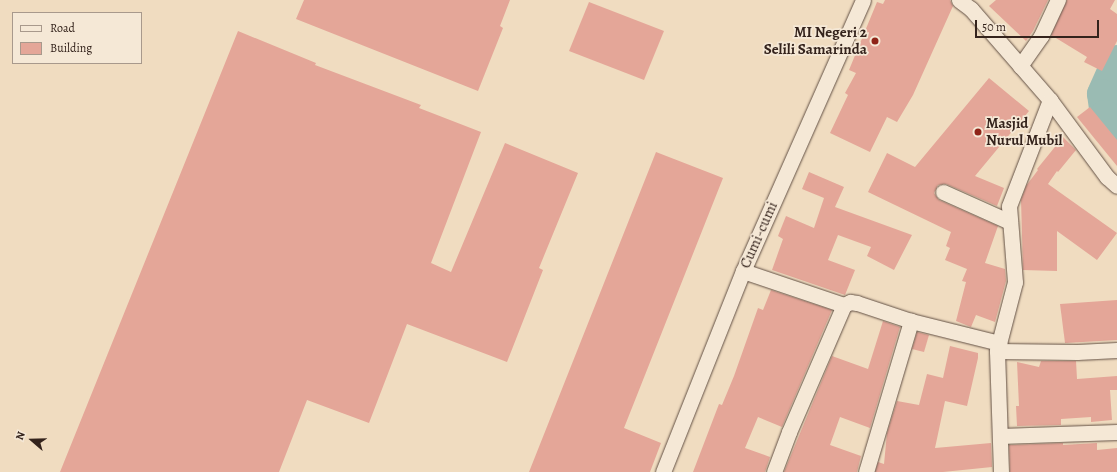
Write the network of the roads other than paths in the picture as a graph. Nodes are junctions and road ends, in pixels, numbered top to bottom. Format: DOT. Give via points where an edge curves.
graph roads {
  1 [pos="863,0"];
  2 [pos="959,0"];
  3 [pos="1058,0"];
  4 [pos="1020,66"];
  5 [pos="1050,100"];
  6 [pos="1117,186"];
  7 [pos="944,192"];
  8 [pos="1010,222"];
  9 [pos="743,271"];
  10 [pos="844,305"];
  11 [pos="911,321"];
  12 [pos="998,347"];
  13 [pos="1117,350"];
  14 [pos="1117,432"];
  15 [pos="1000,436"];
  16 [pos="663,472"];
  17 [pos="774,472"];
  18 [pos="866,472"];
  19 [pos="1001,472"];
  1 -- 9 [label="street, Cumi-cumi"];
  2 -- 4 [label="street" via="971,9"];
  3 -- 4 [label="street" via="1041,36"];
  4 -- 5 [label="street"];
  5 -- 6 [label="street" via="1107,177"];
  5 -- 8 [label="street" via="1012,194 1009,206"];
  7 -- 8 [label="street"];
  8 -- 12 [label="street" via="1015,282"];
  9 -- 10 [label="street"];
  9 -- 16 [label="street, Cumi-cumi"];
  10 -- 11 [label="street" via="850,302 857,303"];
  10 -- 17 [label="street"];
  11 -- 12 [label="street"];
  11 -- 18 [label="street"];
  12 -- 13 [label="street" via="1077,352"];
  12 -- 15 [label="street"];
  14 -- 15 [label="street"];
  15 -- 19 [label="street"];
}
